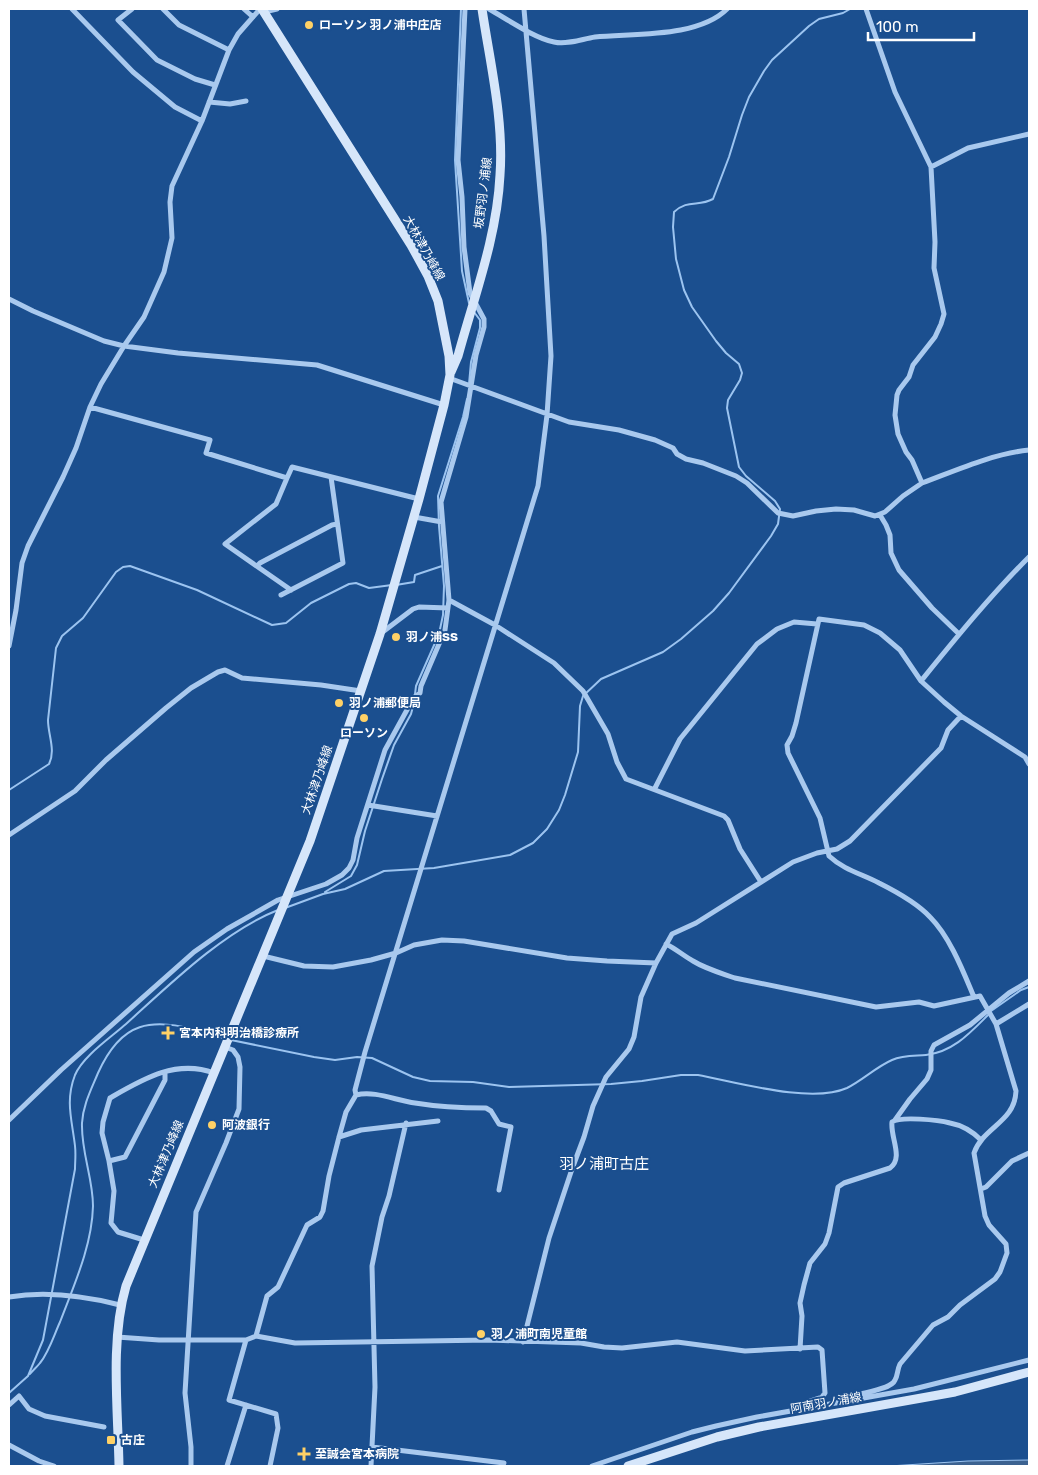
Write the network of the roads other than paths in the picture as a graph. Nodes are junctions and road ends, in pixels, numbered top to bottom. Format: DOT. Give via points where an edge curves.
graph roads {
  1 [pos="72,9"];
  2 [pos="132,9"];
  3 [pos="163,9"];
  4 [pos="244,9"];
  5 [pos="277,9"];
  6 [pos="465,9"];
  7 [pos="482,9"];
  8 [pos="490,9"];
  9 [pos="524,9"];
  10 [pos="727,9"];
  11 [pos="866,9"];
  12 [pos="262,10"];
  13 [pos="252,17"];
  14 [pos="524,29"];
  15 [pos="230,50"];
  16 [pos="215,86"];
  17 [pos="246,101"];
  18 [pos="209,102"];
  19 [pos="202,121"];
  20 [pos="1029,134"];
  21 [pos="931,167"];
  22 [pos="9,299"];
  23 [pos="473,302"];
  24 [pos="124,346"];
  25 [pos="450,376"];
  26 [pos="469,384"];
  27 [pos="444,405"];
  28 [pos="90,407"];
  29 [pos="547,415"];
  30 [pos="1029,450"];
  31 [pos="331,477"];
  32 [pos="287,478"];
  33 [pos="922,483"];
  34 [pos="419,499"];
  35 [pos="880,515"];
  36 [pos="414,517"];
  37 [pos="442,522"];
  38 [pos="337,524"];
  39 [pos="1029,557"];
  40 [pos="257,566"];
  41 [pos="291,590"];
  42 [pos="282,595"];
  43 [pos="449,600"];
  44 [pos="448,608"];
  45 [pos="496,624"];
  46 [pos="817,624"];
  47 [pos="380,634"];
  48 [pos="959,634"];
  49 [pos="9,646"];
  50 [pos="921,680"];
  51 [pos="361,691"];
  52 [pos="961,716"];
  53 [pos="1029,764"];
  54 [pos="655,788"];
  55 [pos="372,806"];
  56 [pos="437,816"];
  57 [pos="9,835"];
  58 [pos="828,851"];
  59 [pos="761,882"];
  60 [pos="285,901"];
  61 [pos="666,944"];
  62 [pos="396,953"];
  63 [pos="263,956"];
  64 [pos="656,963"];
  65 [pos="1029,981"];
  66 [pos="974,997"];
  67 [pos="1029,1004"];
  68 [pos="988,1009"];
  69 [pos="996,1024"];
  70 [pos="227,1042"];
  71 [pos="164,1072"];
  72 [pos="214,1072"];
  73 [pos="356,1095"];
  74 [pos="9,1120"];
  75 [pos="895,1120"];
  76 [pos="438,1121"];
  77 [pos="406,1123"];
  78 [pos="339,1137"];
  79 [pos="981,1140"];
  80 [pos="1029,1153"];
  81 [pos="109,1161"];
  82 [pos="981,1189"];
  83 [pos="499,1190"];
  84 [pos="144,1240"];
  85 [pos="9,1297"];
  86 [pos="120,1305"];
  87 [pos="256,1336"];
  88 [pos="116,1337"];
  89 [pos="188,1339"];
  90 [pos="246,1340"];
  91 [pos="373,1341"];
  92 [pos="523,1342"];
  93 [pos="800,1349"];
  94 [pos="1029,1360"];
  95 [pos="1029,1372"];
  96 [pos="860,1400"];
  97 [pos="9,1405"];
  98 [pos="246,1405"];
  99 [pos="806,1408"];
  100 [pos="104,1427"];
  101 [pos="9,1445"];
  102 [pos="372,1447"];
  103 [pos="504,1463"];
  104 [pos="54,1466"];
  105 [pos="119,1466"];
  106 [pos="191,1466"];
  107 [pos="227,1466"];
  108 [pos="270,1466"];
  109 [pos="371,1466"];
  110 [pos="592,1466"];
  111 [pos="628,1466"];
  1 -- 19 [label="street" via="133,72 176,107"];
  2 -- 16 [label="street" via="118,20 157,60"];
  3 -- 15 [label="street" via="179,25"];
  4 -- 13 [label="street"];
  5 -- 12 [label="street"];
  6 -- 23 [label="street" via="458,160 464,247"];
  7 -- 23 [label="main road, 坂野羽ノ浦線" via="500,125 500,175 496,219"];
  8 -- 14 [label="street"];
  9 -- 14 [label="street"];
  10 -- 14 [label="street" via="697,26 638,36 596,37 563,43"];
  11 -- 21 [label="street" via="895,92"];
  12 -- 13 [label="street"];
  12 -- 25 [label="main road, 大林津乃峰線" via="412,245 428,276 444,328"];
  13 -- 15 [label="street"];
  14 -- 29 [label="street" via="544,236 551,356"];
  15 -- 16 [label="street"];
  16 -- 18 [label="street"];
  17 -- 18 [label="street" via="230,104"];
  18 -- 19 [label="street"];
  19 -- 24 [label="street" via="172,186 172,238 164,272 144,317"];
  20 -- 21 [label="street" via="968,148"];
  21 -- 33 [label="street" via="934,268 944,314 934,337 899,390 894,415 898,434"];
  22 -- 24 [label="street" via="33,312"];
  23 -- 25 [label="main road, 坂野羽ノ浦線"];
  23 -- 26 [label="street" via="484,319 484,327"];
  24 -- 27 [label="street" via="317,365"];
  24 -- 28 [label="street"];
  25 -- 26 [label="street"];
  25 -- 27 [label="main road, 大林津乃峰線"];
  26 -- 29 [label="street"];
  26 -- 37 [label="street" via="466,417 441,502"];
  27 -- 34 [label="main road, 大林津乃峰線"];
  28 -- 32 [label="street" via="210,440 206,453"];
  28 -- 49 [label="street" via="76,448 22,563"];
  29 -- 35 [label="street" via="655,440 673,448 686,459 736,476 778,513 793,516 836,508"];
  29 -- 45 [label="street" via="538,486"];
  30 -- 33 [label="street" via="987,458"];
  31 -- 32 [label="street" via="292,467"];
  31 -- 34 [label="street"];
  31 -- 38 [label="street"];
  32 -- 40 [label="street" via="276,504 225,544"];
  33 -- 35 [label="street"];
  34 -- 36 [label="main road, 大林津乃峰線"];
  35 -- 48 [label="street" via="890,535 891,553 899,570"];
  36 -- 37 [label="street"];
  36 -- 47 [label="main road, 大林津乃峰線"];
  37 -- 43 [label="street"];
  38 -- 40 [label="street"];
  38 -- 41 [label="street" via="343,563"];
  39 -- 48 [label="street"];
  40 -- 41 [label="street"];
  41 -- 42 [label="street"];
  43 -- 44 [label="street"];
  43 -- 45 [label="street"];
  44 -- 47 [label="street" via="413,609"];
  44 -- 55 [label="street" via="442,639 420,693 409,702 385,750"];
  45 -- 54 [label="street" via="554,663 583,691 608,734 626,778"];
  45 -- 56 [label="street"];
  46 -- 50 [label="street" via="819,619 864,625 880,633 900,650"];
  46 -- 54 [label="street" via="794,622 777,629 757,644 680,739"];
  46 -- 58 [label="street" via="796,723 787,745 820,818"];
  47 -- 51 [label="main road, 大林津乃峰線"];
  48 -- 50 [label="street"];
  50 -- 52 [label="street"];
  51 -- 57 [label="street" via="242,678 225,670 218,672 172,703 75,791"];
  51 -- 60 [label="main road, 大林津乃峰線" via="310,841"];
  52 -- 53 [label="street" via="1025,757"];
  52 -- 58 [label="street" via="948,730 941,748 850,841"];
  54 -- 59 [label="street" via="724,816"];
  55 -- 56 [label="street"];
  55 -- 60 [label="street" via="357,838 349,868 326,884"];
  56 -- 62 [label="street"];
  58 -- 59 [label="street" via="793,862"];
  58 -- 66 [label="street" via="829,856 846,868 879,882 931,917 960,962"];
  59 -- 61 [label="street" via="696,923 672,934"];
  60 -- 63 [label="main road, 大林津乃峰線"];
  60 -- 74 [label="street" via="278,900 194,952 60,1070"];
  61 -- 64 [label="street"];
  61 -- 66 [label="street" via="713,971 735,978 876,1007 919,1002 934,1006"];
  62 -- 63 [label="street" via="323,968"];
  62 -- 64 [label="street" via="414,945 442,940 575,958"];
  62 -- 73 [label="street" via="365,1052"];
  63 -- 70 [label="main road, 大林津乃峰線"];
  64 -- 92 [label="street" via="641,997 629,1050 604,1081 593,1106 549,1238"];
  65 -- 68 [label="street"];
  66 -- 68 [label="street" via="980,996"];
  67 -- 69 [label="street"];
  68 -- 69 [label="street"];
  68 -- 75 [label="street" via="970,1025 934,1045 927,1080"];
  69 -- 79 [label="street" via="1016,1096 1008,1115"];
  70 -- 72 [label="main road, 大林津乃峰線"];
  70 -- 89 [label="street" via="238,1057 240,1067 238,1108 196,1212"];
  71 -- 72 [label="street" via="190,1067"];
  71 -- 81 [label="street" via="164,1080 126,1157"];
  71 -- 81 [label="street" via="149,1076 110,1098 102,1133"];
  72 -- 84 [label="main road, 大林津乃峰線"];
  73 -- 78 [label="street" via="346,1112"];
  73 -- 83 [label="street" via="372,1094 413,1103 491,1111 499,1124 511,1127"];
  75 -- 79 [label="street" via="950,1123"];
  75 -- 93 [label="street" via="892,1122 897,1158 894,1165 838,1187 829,1232 825,1244 810,1263 800,1303"];
  76 -- 77 [label="street"];
  77 -- 78 [label="street"];
  77 -- 91 [label="street" via="372,1266"];
  78 -- 87 [label="street" via="323,1212 307,1224 278,1287 267,1296"];
  79 -- 82 [label="street" via="974,1153"];
  80 -- 82 [label="street" via="1012,1161"];
  81 -- 84 [label="street" via="114,1191 111,1223 118,1232"];
  82 -- 96 [label="street" via="989,1225 1006,1244 1007,1253 1000,1272 948,1317 934,1325 900,1364 891,1385 861,1394"];
  84 -- 86 [label="main road, 大林津乃峰線"];
  85 -- 86 [label="street" via="47,1294"];
  86 -- 88 [label="main road, 大林津乃峰線"];
  87 -- 90 [label="street"];
  87 -- 91 [label="street" via="295,1343"];
  88 -- 89 [label="street"];
  88 -- 105 [label="main road, 大林津乃峰線"];
  89 -- 90 [label="street"];
  89 -- 106 [label="street" via="186,1393"];
  90 -- 98 [label="street" via="230,1400"];
  91 -- 92 [label="street"];
  91 -- 102 [label="street"];
  92 -- 93 [label="street" via="581,1343 622,1348 677,1342 745,1351"];
  93 -- 99 [label="street" via="818,1347 822,1350 825,1393 807,1402"];
  94 -- 96 [label="street"];
  95 -- 111 [label="main road, 阿南羽ノ浦線" via="956,1392 759,1427"];
  96 -- 99 [label="street"];
  97 -- 100 [label="street" via="19,1396 29,1409 45,1416"];
  98 -- 107 [label="street"];
  98 -- 108 [label="street" via="276,1414 278,1428"];
  99 -- 110 [label="street" via="692,1432"];
  101 -- 104 [label="street"];
  102 -- 103 [label="street"];
  102 -- 109 [label="street"];
}
